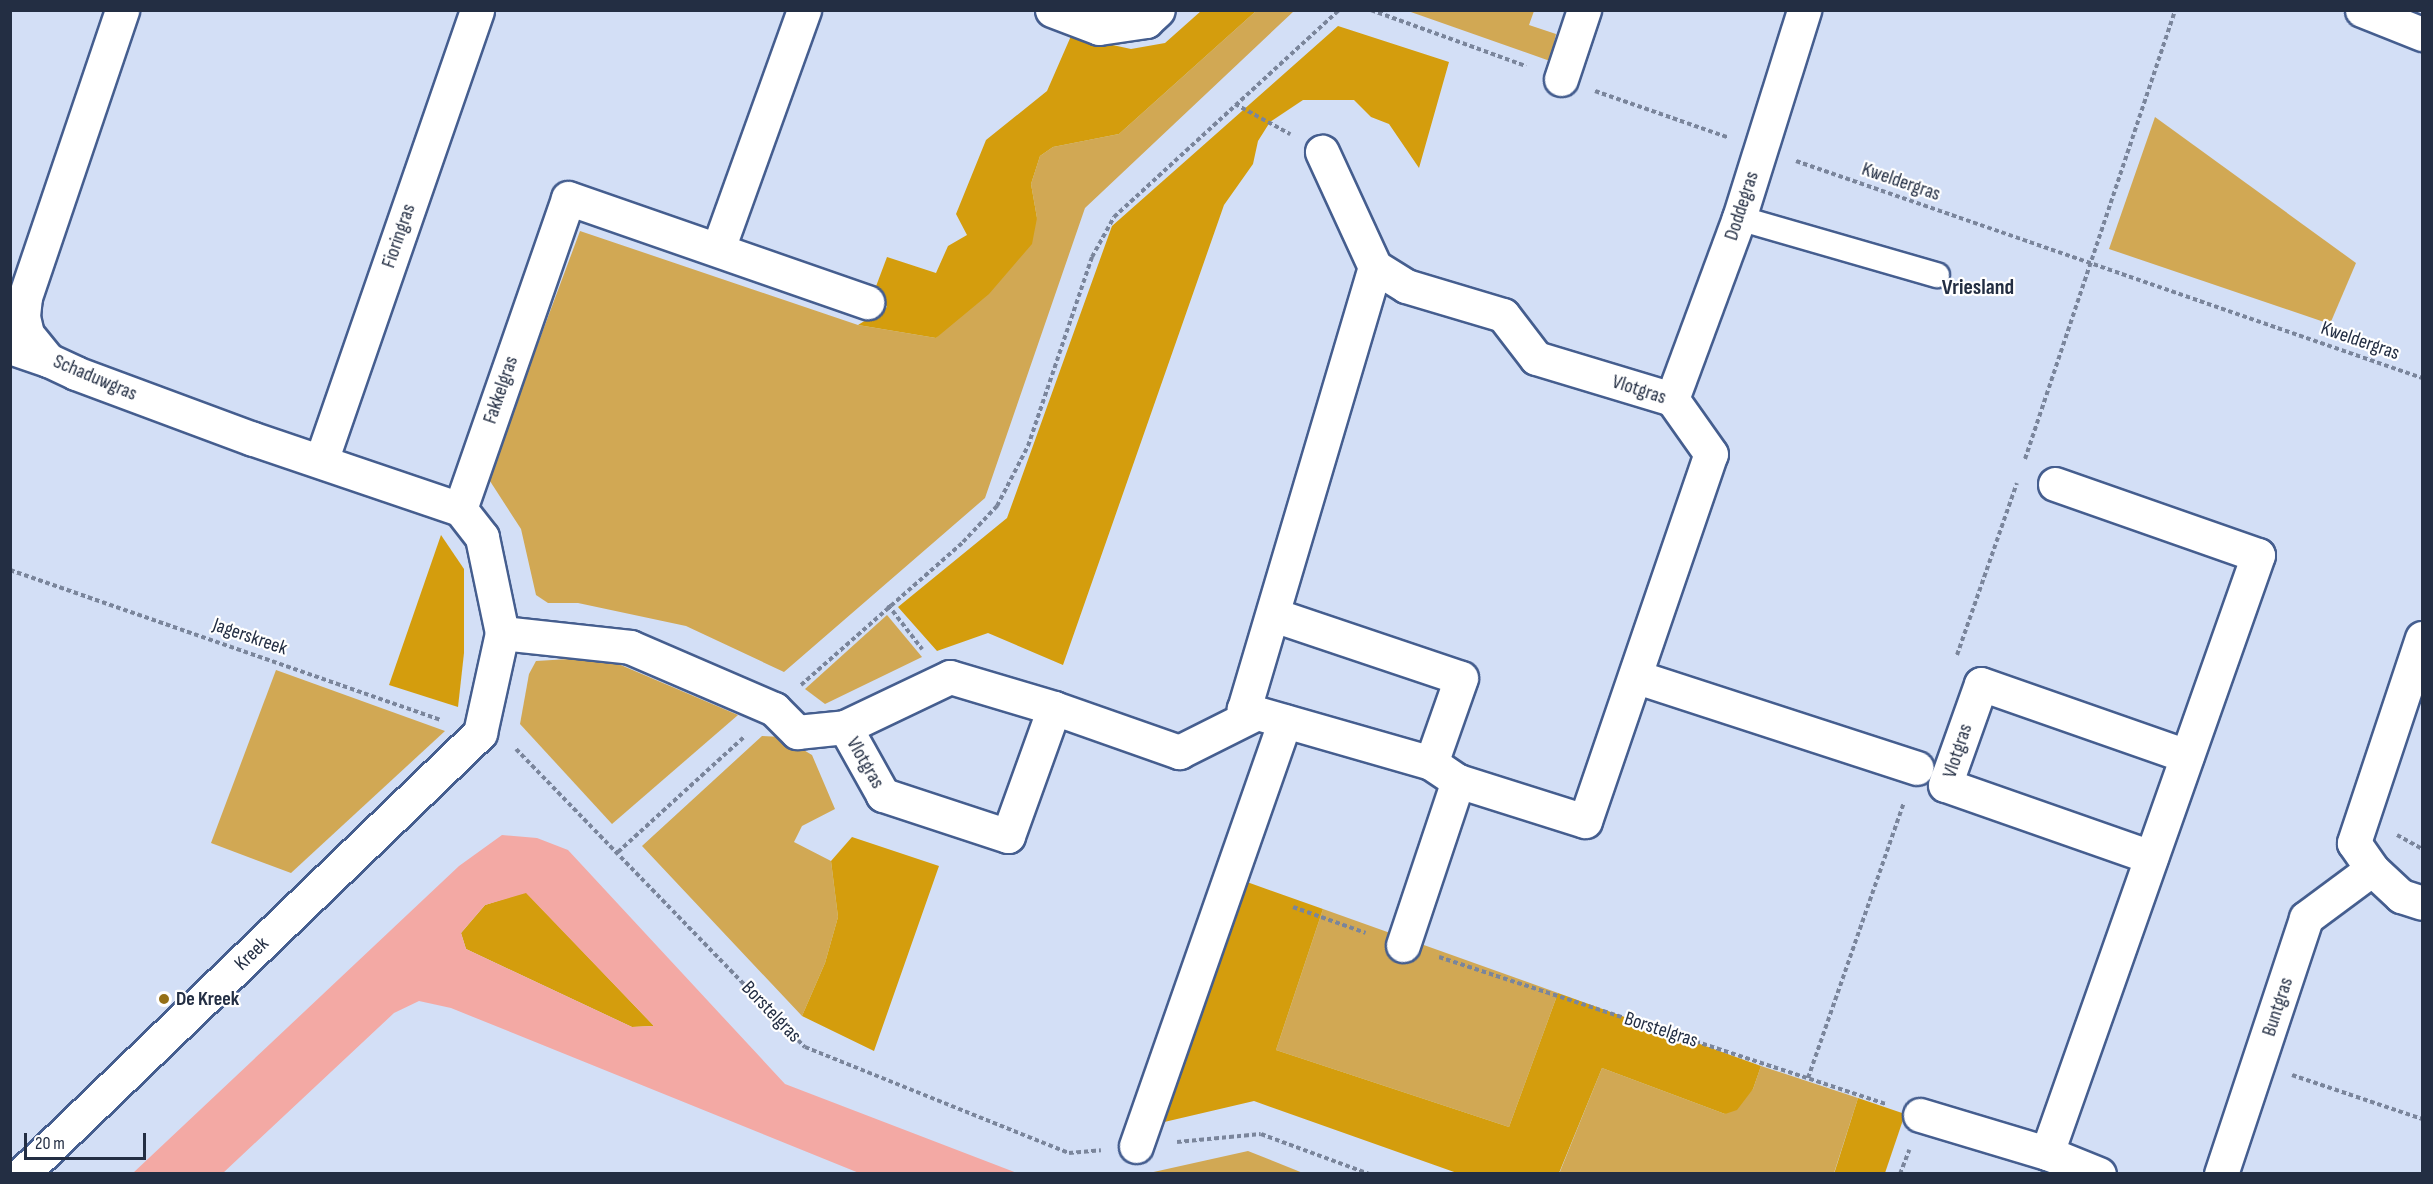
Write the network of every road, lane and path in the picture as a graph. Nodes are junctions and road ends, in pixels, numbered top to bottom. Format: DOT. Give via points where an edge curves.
graph roads {
  1 [pos="122,10"];
  2 [pos="477,10"];
  3 [pos="804,10"];
  4 [pos="1052,10"];
  5 [pos="1158,10"];
  6 [pos="1339,10"];
  7 [pos="1371,10"];
  8 [pos="1584,10"];
  9 [pos="1804,10"];
  10 [pos="2175,10"];
  11 [pos="2362,10"];
  12 [pos="2422,34"];
  13 [pos="1561,79"];
  14 [pos="1235,104"];
  15 [pos="1760,149"];
  16 [pos="1322,152"];
  17 [pos="1739,218"];
  18 [pos="718,249"];
  19 [pos="2093,264"];
  20 [pos="1375,267"];
  21 [pos="1937,275"];
  22 [pos="867,302"];
  23 [pos="10,347"];
  24 [pos="48,360"];
  25 [pos="2422,378"];
  26 [pos="1672,399"];
  27 [pos="321,461"];
  28 [pos="2023,466"];
  29 [pos="2019,477"];
  30 [pos="2055,484"];
  31 [pos="460,509"];
  32 [pos="10,570"];
  33 [pos="888,605"];
  34 [pos="1274,615"];
  35 [pos="502,633"];
  36 [pos="2422,638"];
  37 [pos="1952,667"];
  38 [pos="950,677"];
  39 [pos="1637,677"];
  40 [pos="2415,686"];
  41 [pos="1054,708"];
  42 [pos="774,710"];
  43 [pos="1271,717"];
  44 [pos="845,727"];
  45 [pos="480,733"];
  46 [pos="516,749"];
  47 [pos="2187,756"];
  48 [pos="1431,763"];
  49 [pos="1917,768"];
  50 [pos="1458,781"];
  51 [pos="618,852"];
  52 [pos="2151,857"];
  53 [pos="2372,869"];
  54 [pos="2422,903"];
  55 [pos="1293,907"];
  56 [pos="1403,945"];
  57 [pos="2260,1064"];
  58 [pos="1808,1078"];
  59 [pos="1920,1115"];
  60 [pos="2422,1119"];
  61 [pos="1136,1146"];
  62 [pos="2047,1153"];
  63 [pos="22,1173"];
  64 [pos="1369,1173"];
  65 [pos="1900,1173"];
  66 [pos="2099,1173"];
  67 [pos="2221,1173"];
  1 -- 24 [label="street, Schaduwgras" via="25,297 23,316 27,334"];
  2 -- 27 [label="street, Fioringras"];
  3 -- 18 [label="street"];
  4 -- 5 [label="street" via="1099,28 1146,21"];
  6 -- 14 [label="path"];
  7 -- 13 [label="path, Kweldergras"];
  8 -- 13 [label="street"];
  9 -- 15 [label="street, Doddegras"];
  10 -- 19 [label="path"];
  11 -- 12 [label="street"];
  13 -- 15 [label="path, Kweldergras"];
  14 -- 16 [label="path"];
  14 -- 33 [label="path" via="1114,217 1092,257 1028,446 997,506 963,542"];
  15 -- 17 [label="street, Doddegras"];
  15 -- 19 [label="path, Kweldergras"];
  16 -- 20 [label="street"];
  17 -- 21 [label="lane"];
  17 -- 26 [label="street, Doddegras"];
  18 -- 22 [label="street, Fakkelgras"];
  18 -- 31 [label="street, Fakkelgras" via="568,198"];
  19 -- 25 [label="path, Kweldergras"];
  19 -- 28 [label="path"];
  20 -- 26 [label="street, Vlotgras" via="1406,286 1503,315 1536,358"];
  20 -- 34 [label="street"];
  23 -- 24 [label="street"];
  24 -- 27 [label="street, Schaduwgras" via="164,407"];
  26 -- 39 [label="street, Vlotgras" via="1711,454"];
  27 -- 31 [label="street, Schaduwgras"];
  29 -- 37 [label="path"];
  30 -- 47 [label="street" via="2258,555"];
  31 -- 35 [label="street" via="482,537"];
  32 -- 45 [label="path, Jagerskreek"];
  33 -- 38 [label="path"];
  33 -- 42 [label="path"];
  34 -- 43 [label="street" via="1244,709"];
  34 -- 48 [label="street" via="1461,678"];
  35 -- 42 [label="street" via="630,647"];
  35 -- 45 [label="street"];
  36 -- 40 [label="street"];
  38 -- 41 [label="street"];
  38 -- 44 [label="street, Vlotgras"];
  39 -- 49 [label="street, Vlotgras"];
  39 -- 50 [label="street, Vlotgras" via="1585,821"];
  40 -- 53 [label="street" via="2354,843"];
  41 -- 43 [label="street" via="1179,752"];
  41 -- 44 [label="street, Vlotgras" via="1008,836 883,795"];
  42 -- 44 [label="street" via="797,732"];
  42 -- 51 [label="path"];
  43 -- 48 [label="street, Vlotgras"];
  43 -- 61 [label="street"];
  45 -- 63 [label="street, Kreek"];
  46 -- 51 [label="path, Borstelgras"];
  47 -- 52 [label="street"];
  47 -- 52 [label="street, Vlotgras" via="1981,684 1945,785"];
  48 -- 50 [label="street, Vlotgras"];
  49 -- 58 [label="path"];
  50 -- 56 [label="street"];
  51 -- 61 [label="path, Borstelgras" via="805,1047 1069,1153"];
  52 -- 62 [label="street"];
  53 -- 54 [label="street" via="2401,896"];
  53 -- 57 [label="street, Buntgras" via="2306,918"];
  55 -- 56 [label="path, Borstelgras"];
  56 -- 58 [label="path, Borstelgras"];
  57 -- 60 [label="path"];
  57 -- 67 [label="street, Buntgras"];
  58 -- 59 [label="path, Borstelgras"];
  59 -- 62 [label="street"];
  59 -- 65 [label="path"];
  61 -- 64 [label="path, Borstelgras" via="1261,1134"];
  62 -- 66 [label="street"];
}
